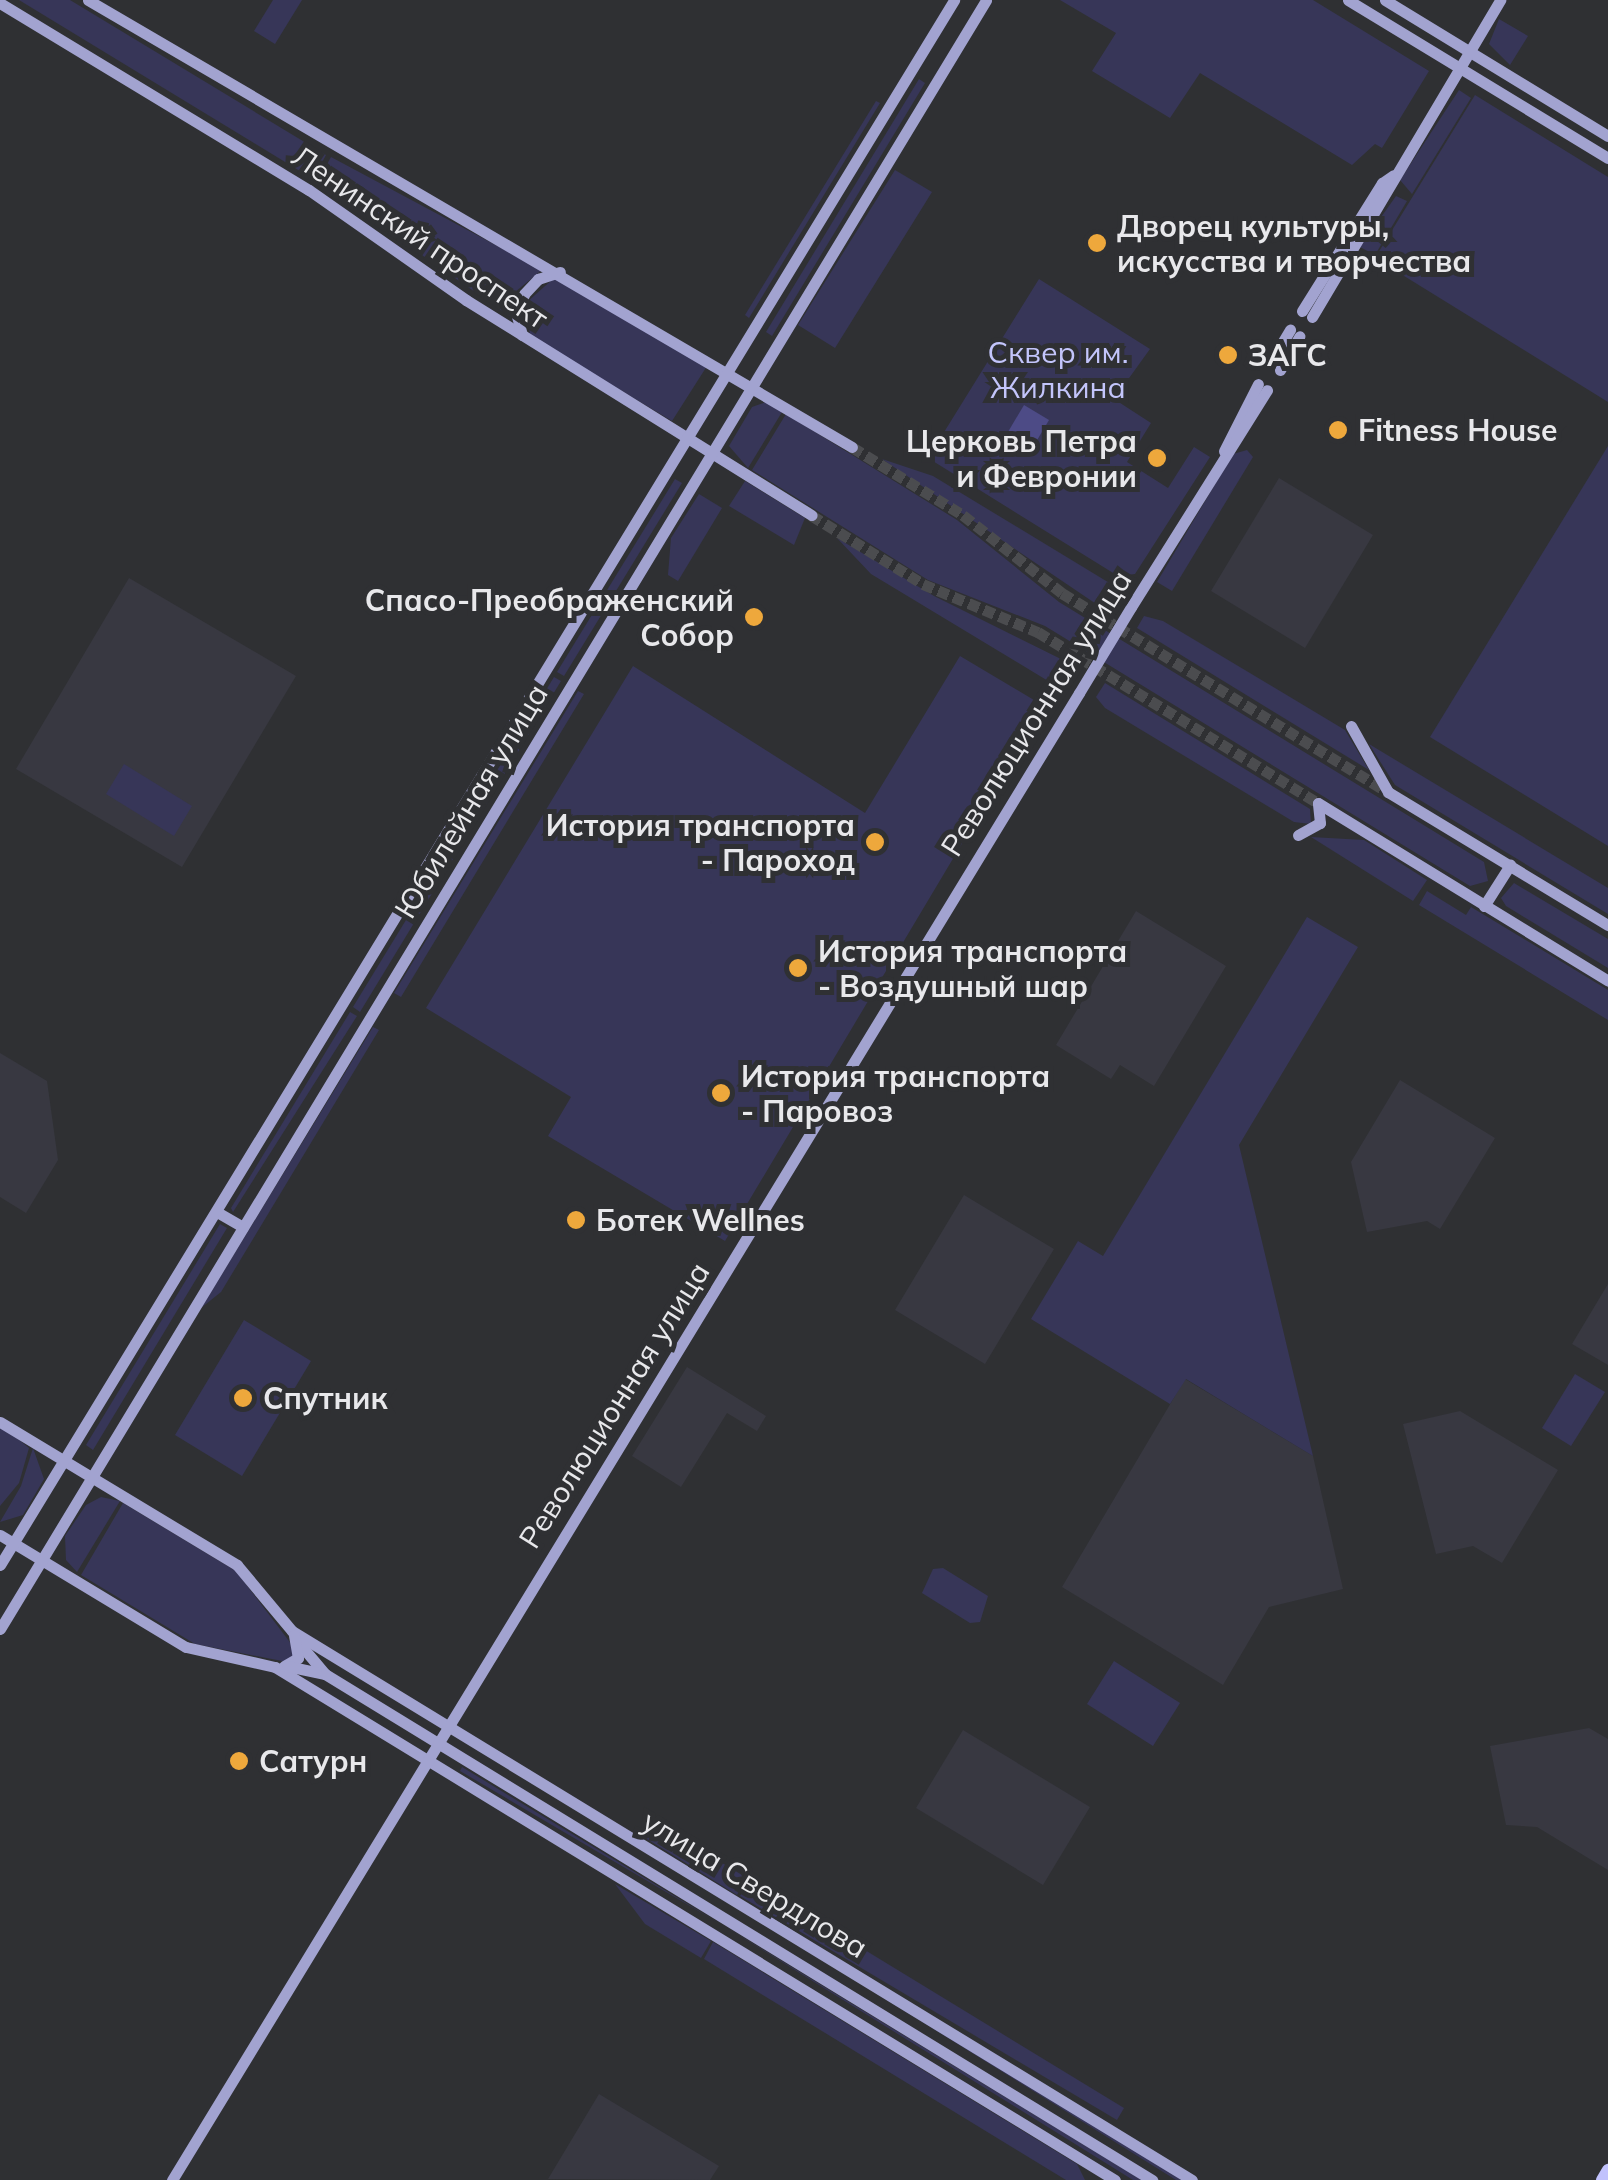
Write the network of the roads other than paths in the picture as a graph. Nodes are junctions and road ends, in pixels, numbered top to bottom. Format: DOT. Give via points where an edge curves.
graph roads {
  1 [pos="88,0"];
  2 [pos="954,0"];
  3 [pos="986,0"];
  4 [pos="1348,0"];
  5 [pos="1385,0"];
  6 [pos="1500,0"];
  7 [pos="0,3"];
  8 [pos="1468,51"];
  9 [pos="1458,68"];
  10 [pos="1608,136"];
  11 [pos="1608,158"];
  12 [pos="560,272"];
  13 [pos="1307,314"];
  14 [pos="1296,333"];
  15 [pos="522,335"];
  16 [pos="1275,366"];
  17 [pos="728,372"];
  18 [pos="752,387"];
  19 [pos="1262,388"];
  20 [pos="687,440"];
  21 [pos="852,447"];
  22 [pos="711,454"];
  23 [pos="811,515"];
  24 [pos="1351,726"];
  25 [pos="1298,835"];
  26 [pos="1510,865"];
  27 [pos="1484,906"];
  28 [pos="1608,925"];
  29 [pos="1608,981"];
  30 [pos="216,1212"];
  31 [pos="244,1226"];
  32 [pos="0,1422"];
  33 [pos="65,1462"];
  34 [pos="92,1477"];
  35 [pos="0,1535"];
  36 [pos="14,1543"];
  37 [pos="42,1560"];
  38 [pos="0,1565"];
  39 [pos="0,1629"];
  40 [pos="292,1631"];
  41 [pos="299,1643"];
  42 [pos="281,1666"];
  43 [pos="325,1674"];
  44 [pos="448,1727"];
  45 [pos="438,1744"];
  46 [pos="428,1759"];
  47 [pos="1608,2170"];
  48 [pos="172,2180"];
  49 [pos="1115,2180"];
  50 [pos="1152,2180"];
  51 [pos="1192,2180"];
  52 [pos="1602,2180"];
  1 -- 12 [label="main road, Ленинский проспект"];
  2 -- 17 [label="main road, Юбилейная улица"];
  3 -- 18 [label="main road, Юбилейная улица"];
  4 -- 9 [label="main road"];
  5 -- 8 [label="main road"];
  6 -- 8 [label="main road"];
  7 -- 15 [label="main road, Ленинский проспект" via="309,190"];
  8 -- 9 [label="main road"];
  8 -- 10 [label="main road"];
  9 -- 11 [label="main road"];
  9 -- 13 [label="main road"];
  12 -- 15 [label="main road" via="524,294 517,316"];
  12 -- 17 [label="main road, Ленинский проспект"];
  14 -- 16 [label="main road"];
  15 -- 20 [label="main road, Ленинский проспект"];
  17 -- 18 [label="main road, Ленинский проспект"];
  17 -- 20 [label="main road, Юбилейная улица"];
  18 -- 21 [label="main road, Ленинский проспект"];
  18 -- 22 [label="main road, Юбилейная улица"];
  19 -- 44 [label="main road, Революционная улица, bridge"];
  20 -- 22 [label="main road, Ленинский проспект"];
  20 -- 30 [label="main road, Юбилейная улица"];
  22 -- 23 [label="main road, Ленинский проспект"];
  22 -- 31 [label="main road, Юбилейная улица"];
  24 -- 26 [label="main road" via="1388,792"];
  25 -- 27 [label="main road" via="1320,824 1318,803"];
  26 -- 27 [label="main road"];
  26 -- 28 [label="main road"];
  27 -- 29 [label="main road"];
  30 -- 31 [label="main road"];
  30 -- 33 [label="main road, Юбилейная улица"];
  31 -- 34 [label="main road, Юбилейная улица"];
  32 -- 33 [label="main road, улица Свердлова"];
  33 -- 34 [label="main road, улица Свердлова"];
  33 -- 36 [label="main road, Юбилейная улица"];
  34 -- 37 [label="main road, Юбилейная улица"];
  34 -- 40 [label="main road, улица Свердлова" via="237,1565"];
  35 -- 36 [label="main road, улица Свердлова"];
  36 -- 37 [label="main road, улица Свердлова"];
  36 -- 38 [label="main road, Юбилейная улица"];
  37 -- 39 [label="main road, Юбилейная улица"];
  37 -- 42 [label="main road, улица Свердлова" via="186,1647"];
  40 -- 41 [label="main road, улица Свердлова"];
  40 -- 44 [label="main road, улица Свердлова"];
  41 -- 42 [label="main road" via="298,1658"];
  41 -- 43 [label="main road, улица Свердлова"];
  42 -- 43 [label="main road, улица Свердлова"];
  42 -- 46 [label="main road, улица Свердлова"];
  43 -- 45 [label="main road, улица Свердлова"];
  44 -- 45 [label="main road, Революционная улица"];
  44 -- 51 [label="main road, улица Свердлова"];
  45 -- 46 [label="main road, Революционная улица"];
  45 -- 50 [label="main road, улица Свердлова"];
  46 -- 48 [label="main road, Революционная улица"];
  46 -- 49 [label="main road, улица Свердлова"];
  47 -- 52 [label="main road"];
}
